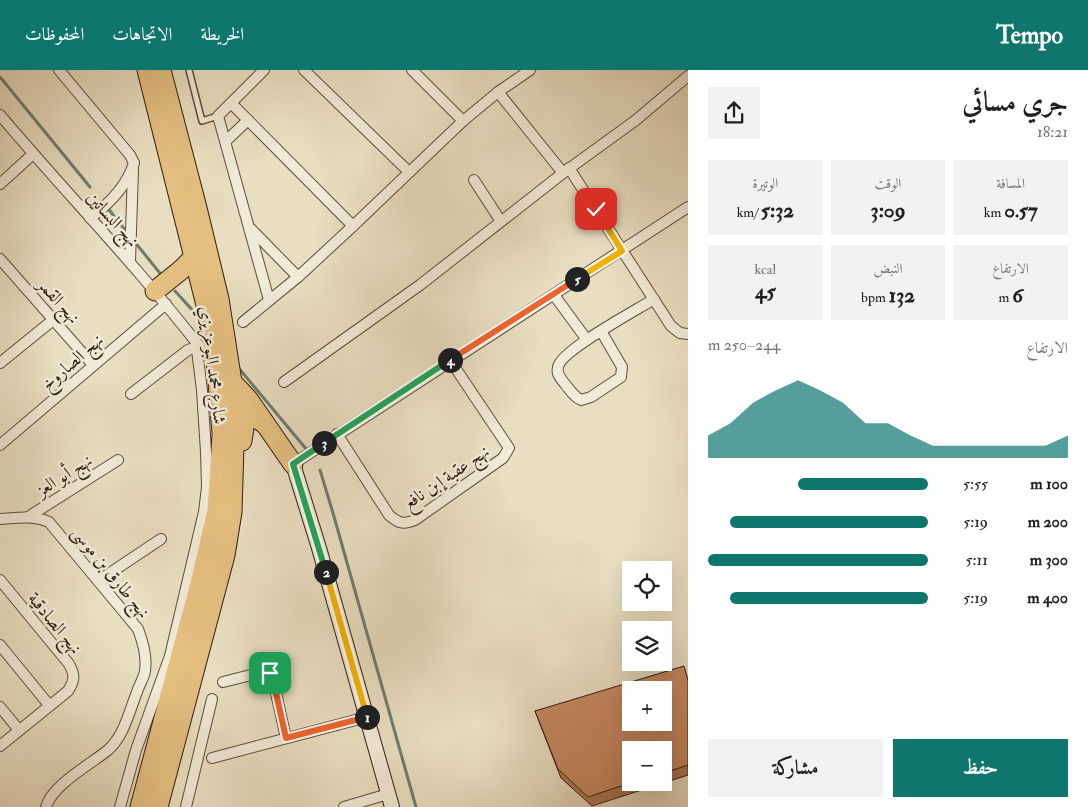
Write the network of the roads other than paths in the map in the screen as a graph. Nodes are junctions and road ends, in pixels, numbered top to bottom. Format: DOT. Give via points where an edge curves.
graph roads {
  1 [pos="60,70"];
  2 [pos="146,70"];
  3 [pos="161,70"];
  4 [pos="189,70"];
  5 [pos="264,70"];
  6 [pos="304,70"];
  7 [pos="412,70"];
  8 [pos="527,71"];
  9 [pos="688,76"];
  10 [pos="498,92"];
  11 [pos="231,103"];
  12 [pos="0,115"];
  13 [pos="218,116"];
  14 [pos="248,120"];
  15 [pos="463,121"];
  16 [pos="226,141"];
  17 [pos="33,154"];
  18 [pos="133,166"];
  19 [pos="566,170"];
  20 [pos="409,172"];
  21 [pos="474,180"];
  22 [pos="0,184"];
  23 [pos="688,207"];
  24 [pos="90,218"];
  25 [pos="500,220"];
  26 [pos="353,226"];
  27 [pos="250,228"];
  28 [pos="622,251"];
  29 [pos="194,257"];
  30 [pos="130,262"];
  31 [pos="2,266"];
  32 [pos="298,277"];
  33 [pos="554,295"];
  34 [pos="160,298"];
  35 [pos="654,299"];
  36 [pos="269,300"];
  37 [pos="53,320"];
  38 [pos="243,322"];
  39 [pos="601,331"];
  40 [pos="688,334"];
  41 [pos="587,340"];
  42 [pos="197,345"];
  43 [pos="450,360"];
  44 [pos="0,363"];
  45 [pos="93,365"];
  46 [pos="232,382"];
  47 [pos="284,382"];
  48 [pos="131,394"];
  49 [pos="265,424"];
  50 [pos="222,434"];
  51 [pos="337,434"];
  52 [pos="0,445"];
  53 [pos="118,460"];
  54 [pos="293,464"];
  55 [pos="232,512"];
  56 [pos="28,517"];
  57 [pos="0,519"];
  58 [pos="162,539"];
  59 [pos="0,580"];
  60 [pos="98,582"];
  61 [pos="0,645"];
  62 [pos="224,682"];
  63 [pos="212,699"];
  64 [pos="50,705"];
  65 [pos="0,707"];
  66 [pos="367,717"];
  67 [pos="19,730"];
  68 [pos="286,738"];
  69 [pos="0,746"];
  70 [pos="212,758"];
  71 [pos="390,800"];
  72 [pos="46,807"];
  73 [pos="120,807"];
  74 [pos="140,807"];
  75 [pos="158,807"];
  76 [pos="186,807"];
  77 [pos="344,807"];
  1 -- 18 [label="street" via="130,155"];
  2 -- 29 [label="highway, شارع محمد البوعزيزي"];
  3 -- 46 [label="highway, شارع محمد البوعزيزي" via="219,300"];
  4 -- 13 [label="lane" via="202,121"];
  5 -- 11 [label="street"];
  6 -- 20 [label="street"];
  7 -- 15 [label="street"];
  8 -- 10 [label="street"];
  9 -- 19 [label="street" via="636,120"];
  10 -- 15 [label="street"];
  10 -- 19 [label="street"];
  11 -- 13 [label="street"];
  11 -- 14 [label="street"];
  12 -- 17 [label="street, نهج البساتين"];
  13 -- 16 [label="street"];
  14 -- 16 [label="street"];
  14 -- 26 [label="street"];
  15 -- 20 [label="street"];
  16 -- 27 [label="street"];
  17 -- 22 [label="street"];
  17 -- 24 [label="street, نهج البساتين"];
  18 -- 24 [label="street" via="110,202"];
  18 -- 30 [label="street"];
  19 -- 25 [label="street"];
  19 -- 28 [label="street"];
  20 -- 26 [label="street"];
  21 -- 25 [label="street"];
  23 -- 28 [label="street"];
  24 -- 30 [label="street, نهج البساتين"];
  25 -- 47 [label="street" via="420,285"];
  26 -- 32 [label="street"];
  27 -- 32 [label="street"];
  27 -- 36 [label="street"];
  28 -- 33 [label="street"];
  28 -- 35 [label="street"];
  29 -- 34 [label="highway"];
  29 -- 50 [label="highway, شارع محمد البوعزيزي" via="217,368"];
  30 -- 34 [label="street, نهج البساتين"];
  31 -- 37 [label="street, نهج القمر"];
  32 -- 36 [label="street"];
  33 -- 41 [label="street"];
  33 -- 43 [label="street"];
  34 -- 42 [label="street, نهج البساتين"];
  34 -- 45 [label="street, نهج الصاروخ"];
  35 -- 39 [label="street"];
  35 -- 40 [label="street" via="671,326 680,333"];
  36 -- 38 [label="street"];
  37 -- 44 [label="street"];
  37 -- 45 [label="street, نهج القمر"];
  39 -- 41 [label="street"];
  39 -- 41 [label="street" via="622,367 621,377 581,400 561,379 557,368"];
  42 -- 48 [label="street"];
  42 -- 50 [label="highway" via="210,376"];
  42 -- 73 [label="street" via="206,452 204,512 170,656 136,750"];
  43 -- 51 [label="street"];
  43 -- 51 [label="street, نهج عقبة إبن نافع" via="509,448 503,458 415,520 405,524 389,515"];
  45 -- 52 [label="street, نهج الصاروخ"];
  46 -- 49 [label="highway"];
  46 -- 55 [label="highway, شارع محمد البوعزيزي" via="235,413"];
  49 -- 54 [label="highway"];
  49 -- 55 [label="highway" via="254,417 244,423"];
  50 -- 74 [label="highway, شارع محمد البوعزيزي" via="217,511"];
  51 -- 54 [label="street"];
  53 -- 56 [label="street, نهج أبو العز"];
  54 -- 66 [label="street"];
  55 -- 75 [label="highway, شارع محمد البوعزيزي" via="225,556"];
  56 -- 57 [label="street, نهج طارق بن موسى"];
  56 -- 60 [label="street, نهج طارق بن موسى" via="49,522"];
  58 -- 60 [label="street"];
  59 -- 64 [label="street, نهج الصادقية" via="74,674 74,682 68,691"];
  60 -- 72 [label="street, نهج طارق بن موسى" via="138,629 145,649 145,671 117,741 64,784"];
  61 -- 64 [label="street"];
  62 -- 68 [label="street" via="270,673"];
  63 -- 76 [label="street"];
  64 -- 67 [label="street, نهج الصادقية"];
  65 -- 67 [label="street"];
  66 -- 68 [label="street"];
  66 -- 71 [label="street"];
  67 -- 69 [label="street, نهج الصادقية"];
  68 -- 70 [label="street"];
  71 -- 77 [label="street"];
}
